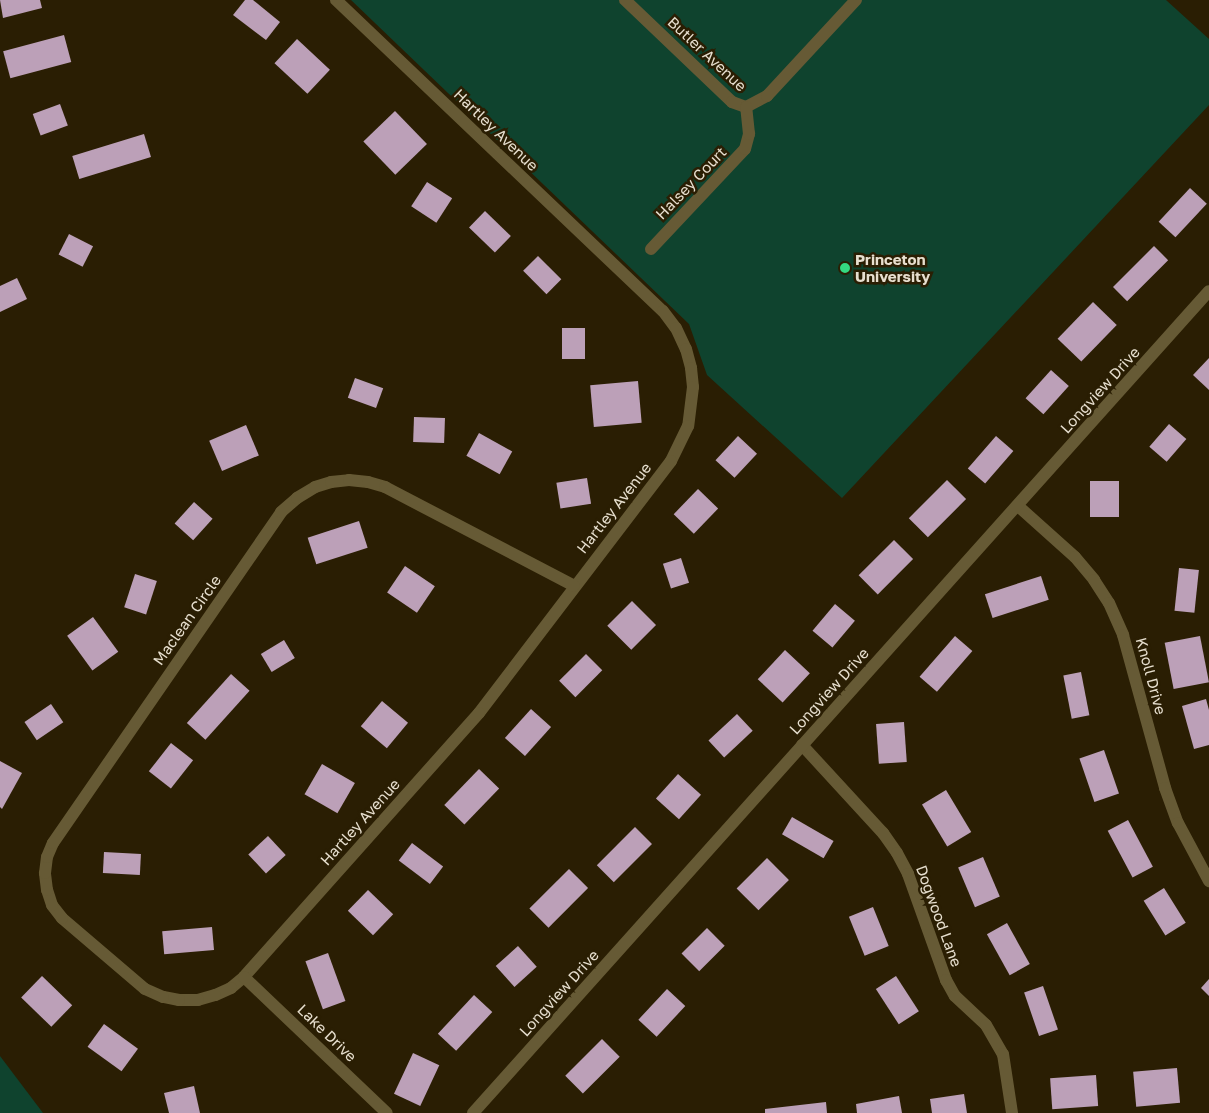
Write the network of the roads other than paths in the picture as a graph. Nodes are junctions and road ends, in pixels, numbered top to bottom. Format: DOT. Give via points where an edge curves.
graph roads {
  1 [pos="336,0"];
  2 [pos="625,0"];
  3 [pos="856,0"];
  4 [pos="746,107"];
  5 [pos="652,249"];
  6 [pos="1209,291"];
  7 [pos="1018,506"];
  8 [pos="574,586"];
  9 [pos="802,745"];
  10 [pos="1209,881"];
  11 [pos="244,977"];
  12 [pos="163,997"];
  13 [pos="387,1113"];
  14 [pos="473,1113"];
  15 [pos="1012,1113"];
  1 -- 8 [label="street, Hartley Avenue" via="663,311 686,349 693,387 692,408 682,442 671,461"];
  2 -- 4 [label="street, Butler Avenue" via="732,102"];
  3 -- 4 [label="street" via="767,96"];
  4 -- 5 [label="street, Halsey Court" via="749,134 745,149"];
  6 -- 7 [label="street, Longview Drive"];
  7 -- 9 [label="street, Longview Drive"];
  7 -- 10 [label="street, Knoll Drive" via="1075,557 1109,603 1123,634 1165,788 1178,823"];
  8 -- 11 [label="street, Hartley Avenue" via="479,713"];
  8 -- 12 [label="street, Maclean Circle" via="385,487 368,482 349,480 315,488 296,498 281,512 58,835 47,856 47,890 52,905 62,918 145,989"];
  9 -- 14 [label="street, Longview Drive"];
  9 -- 15 [label="street, Dogwood Lane" via="883,833 897,853 908,874 946,980 955,996 986,1025 1003,1054"];
  11 -- 12 [label="street, Hartley Avenue" via="215,995 198,1000"];
  11 -- 13 [label="street, Lake Drive"];
}
